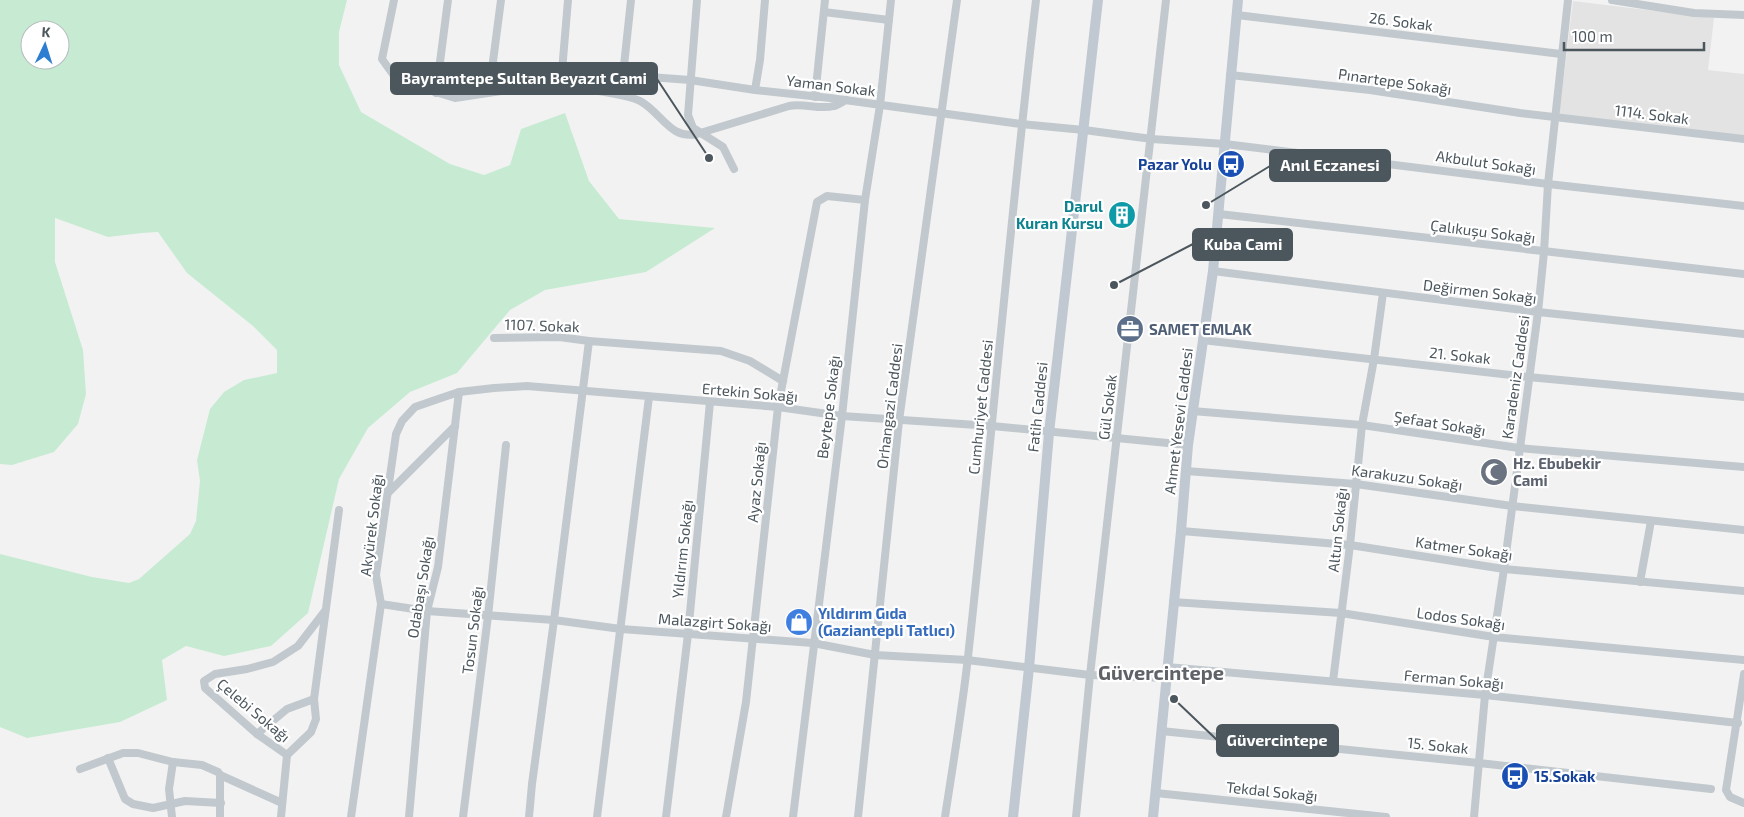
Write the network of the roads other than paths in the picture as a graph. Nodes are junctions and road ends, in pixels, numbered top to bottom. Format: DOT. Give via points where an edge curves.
graph roads {
  1 [pos="394,0"];
  2 [pos="448,0"];
  3 [pos="501,0"];
  4 [pos="568,0"];
  5 [pos="631,0"];
  6 [pos="698,0"];
  7 [pos="764,0"];
  8 [pos="825,0"];
  9 [pos="891,0"];
  10 [pos="957,0"];
  11 [pos="1036,0"];
  12 [pos="1098,0"];
  13 [pos="1166,0"];
  14 [pos="1238,0"];
  15 [pos="1568,0"];
  16 [pos="1612,0"];
  17 [pos="824,12"];
  18 [pos="1237,15"];
  19 [pos="1744,15"];
  20 [pos="889,20"];
  21 [pos="1561,54"];
  22 [pos="624,75"];
  23 [pos="1230,75"];
  24 [pos="576,80"];
  25 [pos="690,80"];
  26 [pos="561,82"];
  27 [pos="755,90"];
  28 [pos="489,92"];
  29 [pos="436,93"];
  30 [pos="815,97"];
  31 [pos="846,100"];
  32 [pos="880,105"];
  33 [pos="942,112"];
  34 [pos="1556,117"];
  35 [pos="1021,124"];
  36 [pos="1084,130"];
  37 [pos="702,132"];
  38 [pos="1152,139"];
  39 [pos="1744,139"];
  40 [pos="1225,144"];
  41 [pos="734,169"];
  42 [pos="1548,184"];
  43 [pos="865,200"];
  44 [pos="1744,206"];
  45 [pos="1219,214"];
  46 [pos="1544,252"];
  47 [pos="1213,272"];
  48 [pos="1744,274"];
  49 [pos="1383,293"];
  50 [pos="1538,312"];
  51 [pos="1744,334"];
  52 [pos="494,338"];
  53 [pos="1202,340"];
  54 [pos="589,341"];
  55 [pos="1374,360"];
  56 [pos="1528,377"];
  57 [pos="783,381"];
  58 [pos="583,391"];
  59 [pos="459,392"];
  60 [pos="1744,397"];
  61 [pos="650,398"];
  62 [pos="710,402"];
  63 [pos="778,407"];
  64 [pos="1192,410"];
  65 [pos="842,416"];
  66 [pos="899,421"];
  67 [pos="1362,425"];
  68 [pos="455,426"];
  69 [pos="992,426"];
  70 [pos="1049,432"];
  71 [pos="1118,438"];
  72 [pos="506,445"];
  73 [pos="1188,445"];
  74 [pos="1519,448"];
  75 [pos="1744,467"];
  76 [pos="1186,471"];
  77 [pos="1356,484"];
  78 [pos="388,493"];
  79 [pos="1512,506"];
  80 [pos="339,510"];
  81 [pos="1651,521"];
  82 [pos="1744,530"];
  83 [pos="1181,531"];
  84 [pos="1350,545"];
  85 [pos="1504,569"];
  86 [pos="1640,582"];
  87 [pos="1744,591"];
  88 [pos="1173,602"];
  89 [pos="381,604"];
  90 [pos="325,611"];
  91 [pos="427,611"];
  92 [pos="1341,613"];
  93 [pos="488,616"];
  94 [pos="554,620"];
  95 [pos="621,629"];
  96 [pos="688,634"];
  97 [pos="1494,637"];
  98 [pos="752,639"];
  99 [pos="813,643"];
  100 [pos="875,655"];
  101 [pos="967,660"];
  102 [pos="1744,660"];
  103 [pos="1030,668"];
  104 [pos="1167,672"];
  105 [pos="1090,674"];
  106 [pos="1744,674"];
  107 [pos="1333,681"];
  108 [pos="1485,695"];
  109 [pos="314,699"];
  110 [pos="1738,723"];
  111 [pos="1162,731"];
  112 [pos="257,734"];
  113 [pos="287,756"];
  114 [pos="108,758"];
  115 [pos="173,762"];
  116 [pos="1479,763"];
  117 [pos="80,769"];
  118 [pos="220,775"];
  119 [pos="1711,789"];
  120 [pos="1156,793"];
  121 [pos="221,803"];
  122 [pos="282,803"];
  123 [pos="1744,803"];
  124 [pos="171,804"];
  125 [pos="172,817"];
  126 [pos="220,817"];
  127 [pos="281,817"];
  128 [pos="352,817"];
  129 [pos="409,817"];
  130 [pos="463,817"];
  131 [pos="529,817"];
  132 [pos="597,817"];
  133 [pos="666,817"];
  134 [pos="726,817"];
  135 [pos="793,817"];
  136 [pos="858,817"];
  137 [pos="945,817"];
  138 [pos="1013,817"];
  139 [pos="1076,817"];
  140 [pos="1153,817"];
  141 [pos="1386,817"];
  142 [pos="1474,817"];
  1 -- 29 [label="street, Yaman Sokak" via="382,59 397,80"];
  2 -- 29 [label="street"];
  3 -- 28 [label="street"];
  4 -- 26 [label="street"];
  5 -- 22 [label="street"];
  6 -- 25 [label="street"];
  7 -- 27 [label="street"];
  8 -- 17 [label="street"];
  9 -- 20 [label="street, Beytepe Sokağı"];
  10 -- 33 [label="street, Orhangazi Caddesi"];
  11 -- 35 [label="street, Cumhuriyet Caddesi"];
  12 -- 36 [label="main road, Fatih Caddesi"];
  13 -- 38 [label="street, Gül Sokak"];
  14 -- 18 [label="main road, Ahmet Yesevi Caddesi"];
  15 -- 21 [label="street, Karadeniz Caddesi"];
  16 -- 19 [label="street" via="1694,13"];
  17 -- 20 [label="street"];
  17 -- 30 [label="street"];
  18 -- 21 [label="street, 26. Sokak"];
  18 -- 23 [label="main road, Ahmet Yesevi Caddesi"];
  20 -- 32 [label="street, Beytepe Sokağı"];
  21 -- 34 [label="street, Karadeniz Caddesi"];
  22 -- 24 [label="street, Yaman Sokak"];
  22 -- 25 [label="street, Yaman Sokak"];
  23 -- 34 [label="street, Pınartepe Sokağı" via="1370,90"];
  23 -- 40 [label="main road, Ahmet Yesevi Caddesi"];
  24 -- 26 [label="street, Yaman Sokak"];
  24 -- 37 [label="street" via="591,89 628,96 643,103 678,133"];
  25 -- 27 [label="street, Yaman Sokak"];
  25 -- 37 [label="street" via="688,115 694,128"];
  26 -- 28 [label="street, Yaman Sokak"];
  27 -- 30 [label="street, Yaman Sokak"];
  28 -- 29 [label="street, Yaman Sokak" via="455,98"];
  30 -- 31 [label="street, Yaman Sokak"];
  31 -- 32 [label="street, Yaman Sokak"];
  31 -- 37 [label="street" via="833,106 789,106"];
  32 -- 33 [label="street, Yaman Sokak"];
  32 -- 43 [label="street, Beytepe Sokağı"];
  33 -- 35 [label="street, Yaman Sokak"];
  33 -- 66 [label="street, Orhangazi Caddesi"];
  34 -- 39 [label="street, 1114. Sokak"];
  34 -- 42 [label="street, Karadeniz Caddesi"];
  35 -- 36 [label="street, Yaman Sokak"];
  35 -- 69 [label="street, Cumhuriyet Caddesi"];
  36 -- 38 [label="street, Yaman Sokak"];
  36 -- 70 [label="main road, Fatih Caddesi"];
  37 -- 41 [label="street" via="723,147"];
  38 -- 40 [label="street, Yaman Sokak"];
  38 -- 71 [label="street, Gül Sokak"];
  40 -- 42 [label="street, Akbulut Sokağı"];
  40 -- 45 [label="main road, Ahmet Yesevi Caddesi"];
  42 -- 44 [label="street, Akbulut Sokağı"];
  42 -- 46 [label="street, Karadeniz Caddesi"];
  43 -- 57 [label="street, Ayaz Sokağı" via="827,196 817,202"];
  43 -- 65 [label="street, Beytepe Sokağı"];
  45 -- 46 [label="street, Çalıkuşu Sokağı"];
  45 -- 47 [label="main road, Ahmet Yesevi Caddesi"];
  46 -- 48 [label="street, Çalıkuşu Sokağı"];
  46 -- 50 [label="street, Karadeniz Caddesi"];
  47 -- 49 [label="street, Değirmen Sokağı"];
  47 -- 53 [label="main road, Ahmet Yesevi Caddesi"];
  49 -- 50 [label="street, Değirmen Sokağı"];
  49 -- 55 [label="street, Altun Sokağı"];
  50 -- 51 [label="street, Değirmen Sokağı"];
  50 -- 56 [label="street, Karadeniz Caddesi"];
  52 -- 54 [label="street, 1107. Sokak" via="559,337"];
  53 -- 55 [label="street, 21. Sokak"];
  53 -- 64 [label="main road, Ahmet Yesevi Caddesi"];
  54 -- 57 [label="street, 1107. Sokak" via="721,351 750,361"];
  54 -- 58 [label="street"];
  55 -- 56 [label="street, 21. Sokak"];
  55 -- 67 [label="street, Altun Sokağı"];
  56 -- 60 [label="street, 21. Sokak"];
  56 -- 74 [label="street, Karadeniz Caddesi"];
  57 -- 63 [label="street, Ayaz Sokağı"];
  58 -- 59 [label="street, Ertekin Sokağı" via="528,386"];
  58 -- 61 [label="street, Ertekin Sokağı"];
  58 -- 94 [label="street"];
  59 -- 68 [label="street, Odabaşı Sokağı"];
  59 -- 78 [label="street, Akyürek Sokağı" via="415,407 402,421 396,434"];
  61 -- 62 [label="street, Ertekin Sokağı"];
  61 -- 95 [label="street"];
  62 -- 63 [label="street, Ertekin Sokağı"];
  62 -- 96 [label="street, Yıldırım Sokağı"];
  63 -- 65 [label="street, Ertekin Sokağı"];
  63 -- 98 [label="street, Ayaz Sokağı"];
  64 -- 67 [label="street, Şefaat Sokağı"];
  64 -- 73 [label="main road, Ahmet Yesevi Caddesi"];
  65 -- 66 [label="street, Ertekin Sokağı"];
  65 -- 99 [label="street, Beytepe Sokağı"];
  66 -- 69 [label="street, Ertekin Sokağı"];
  66 -- 100 [label="street, Orhangazi Caddesi"];
  67 -- 74 [label="street, Şefaat Sokağı"];
  67 -- 77 [label="street, Altun Sokağı"];
  68 -- 78 [label="street"];
  68 -- 91 [label="street, Odabaşı Sokağı" via="438,568"];
  69 -- 70 [label="street, Ertekin Sokağı"];
  69 -- 101 [label="street, Cumhuriyet Caddesi"];
  70 -- 71 [label="street, Ertekin Sokağı"];
  70 -- 103 [label="main road, Fatih Caddesi"];
  71 -- 73 [label="street, Ertekin Sokağı"];
  71 -- 105 [label="street, Gül Sokak"];
  72 -- 93 [label="street, Tosun Sokağı"];
  73 -- 76 [label="main road, Ahmet Yesevi Caddesi"];
  74 -- 75 [label="street, Şefaat Sokağı"];
  74 -- 79 [label="street, Karadeniz Caddesi"];
  76 -- 77 [label="street, Karakuzu Sokağı"];
  76 -- 83 [label="main road, Ahmet Yesevi Caddesi"];
  77 -- 79 [label="street, Karakuzu Sokağı"];
  77 -- 84 [label="street, Altun Sokağı"];
  78 -- 89 [label="street, Akyürek Sokağı" via="376,575"];
  79 -- 81 [label="street, Karakuzu Sokağı"];
  79 -- 85 [label="street, Karadeniz Caddesi"];
  80 -- 90 [label="street, Çelebi Sokağı"];
  81 -- 82 [label="street, Karakuzu Sokağı"];
  81 -- 86 [label="street"];
  83 -- 84 [label="street, Katmer Sokağı"];
  83 -- 88 [label="main road, Ahmet Yesevi Caddesi"];
  84 -- 85 [label="street, Katmer Sokağı"];
  84 -- 92 [label="street, Altun Sokağı"];
  85 -- 86 [label="street, Katmer Sokağı"];
  85 -- 97 [label="street, Karadeniz Caddesi"];
  86 -- 87 [label="street, Katmer Sokağı"];
  88 -- 92 [label="street, Lodos Sokağı"];
  88 -- 104 [label="main road, Ahmet Yesevi Caddesi"];
  89 -- 91 [label="street, Malazgirt Sokağı"];
  89 -- 128 [label="street, Akyürek Sokağı"];
  90 -- 109 [label="street, Çelebi Sokağı"];
  90 -- 112 [label="street, Çelebi Sokağı" via="298,646 273,662 215,674 204,681 205,688"];
  91 -- 93 [label="street, Malazgirt Sokağı"];
  91 -- 129 [label="street, Odabaşı Sokağı"];
  92 -- 97 [label="street, Lodos Sokağı"];
  92 -- 107 [label="street, Altun Sokağı"];
  93 -- 94 [label="street, Malazgirt Sokağı"];
  93 -- 130 [label="street, Tosun Sokağı"];
  94 -- 95 [label="street, Malazgirt Sokağı"];
  94 -- 131 [label="street"];
  95 -- 96 [label="street, Malazgirt Sokağı"];
  95 -- 132 [label="street"];
  96 -- 98 [label="street, Malazgirt Sokağı"];
  96 -- 133 [label="street, Yıldırım Sokağı"];
  97 -- 102 [label="street, Lodos Sokağı"];
  97 -- 108 [label="street, Karadeniz Caddesi"];
  98 -- 99 [label="street, Malazgirt Sokağı"];
  98 -- 134 [label="street, Ayaz Sokağı" via="746,702"];
  99 -- 100 [label="street, Malazgirt Sokağı"];
  99 -- 135 [label="street, Beytepe Sokağı"];
  100 -- 101 [label="street, Malazgirt Sokağı"];
  100 -- 136 [label="street, Orhangazi Caddesi"];
  101 -- 103 [label="street, Malazgirt Sokağı"];
  101 -- 137 [label="street, Cumhuriyet Caddesi"];
  103 -- 105 [label="street, Malazgirt Sokağı"];
  103 -- 138 [label="main road, Fatih Caddesi"];
  104 -- 105 [label="street, Malazgirt Sokağı"];
  104 -- 107 [label="street, Ferman Sokağı"];
  104 -- 111 [label="main road, Ahmet Yesevi Caddesi"];
  105 -- 139 [label="street, Gül Sokak"];
  106 -- 110 [label="street"];
  107 -- 108 [label="street, Ferman Sokağı"];
  108 -- 110 [label="street, Ferman Sokağı"];
  108 -- 116 [label="street, Karadeniz Caddesi"];
  109 -- 112 [label="street" via="287,709"];
  109 -- 113 [label="street, Çelebi Sokağı" via="316,719 311,732"];
  110 -- 123 [label="street" via="1726,790 1730,797"];
  111 -- 116 [label="street, 15. Sokak"];
  111 -- 120 [label="main road, Ahmet Yesevi Caddesi"];
  112 -- 113 [label="street, Çelebi Sokağı"];
  113 -- 122 [label="street, Çelebi Sokağı"];
  114 -- 115 [label="street" via="138,753"];
  114 -- 117 [label="street"];
  114 -- 124 [label="street" via="125,799 153,808"];
  115 -- 118 [label="street" via="202,766"];
  115 -- 124 [label="street" via="169,790"];
  116 -- 119 [label="street, 15. Sokak"];
  116 -- 142 [label="street, Karadeniz Caddesi"];
  118 -- 121 [label="street"];
  118 -- 122 [label="street"];
  120 -- 140 [label="main road, Ahmet Yesevi Caddesi"];
  120 -- 141 [label="street, Tekdal Sokağı"];
  121 -- 124 [label="street" via="185,801"];
  121 -- 126 [label="street"];
  122 -- 127 [label="street, Çelebi Sokağı"];
  124 -- 125 [label="street"];
}
